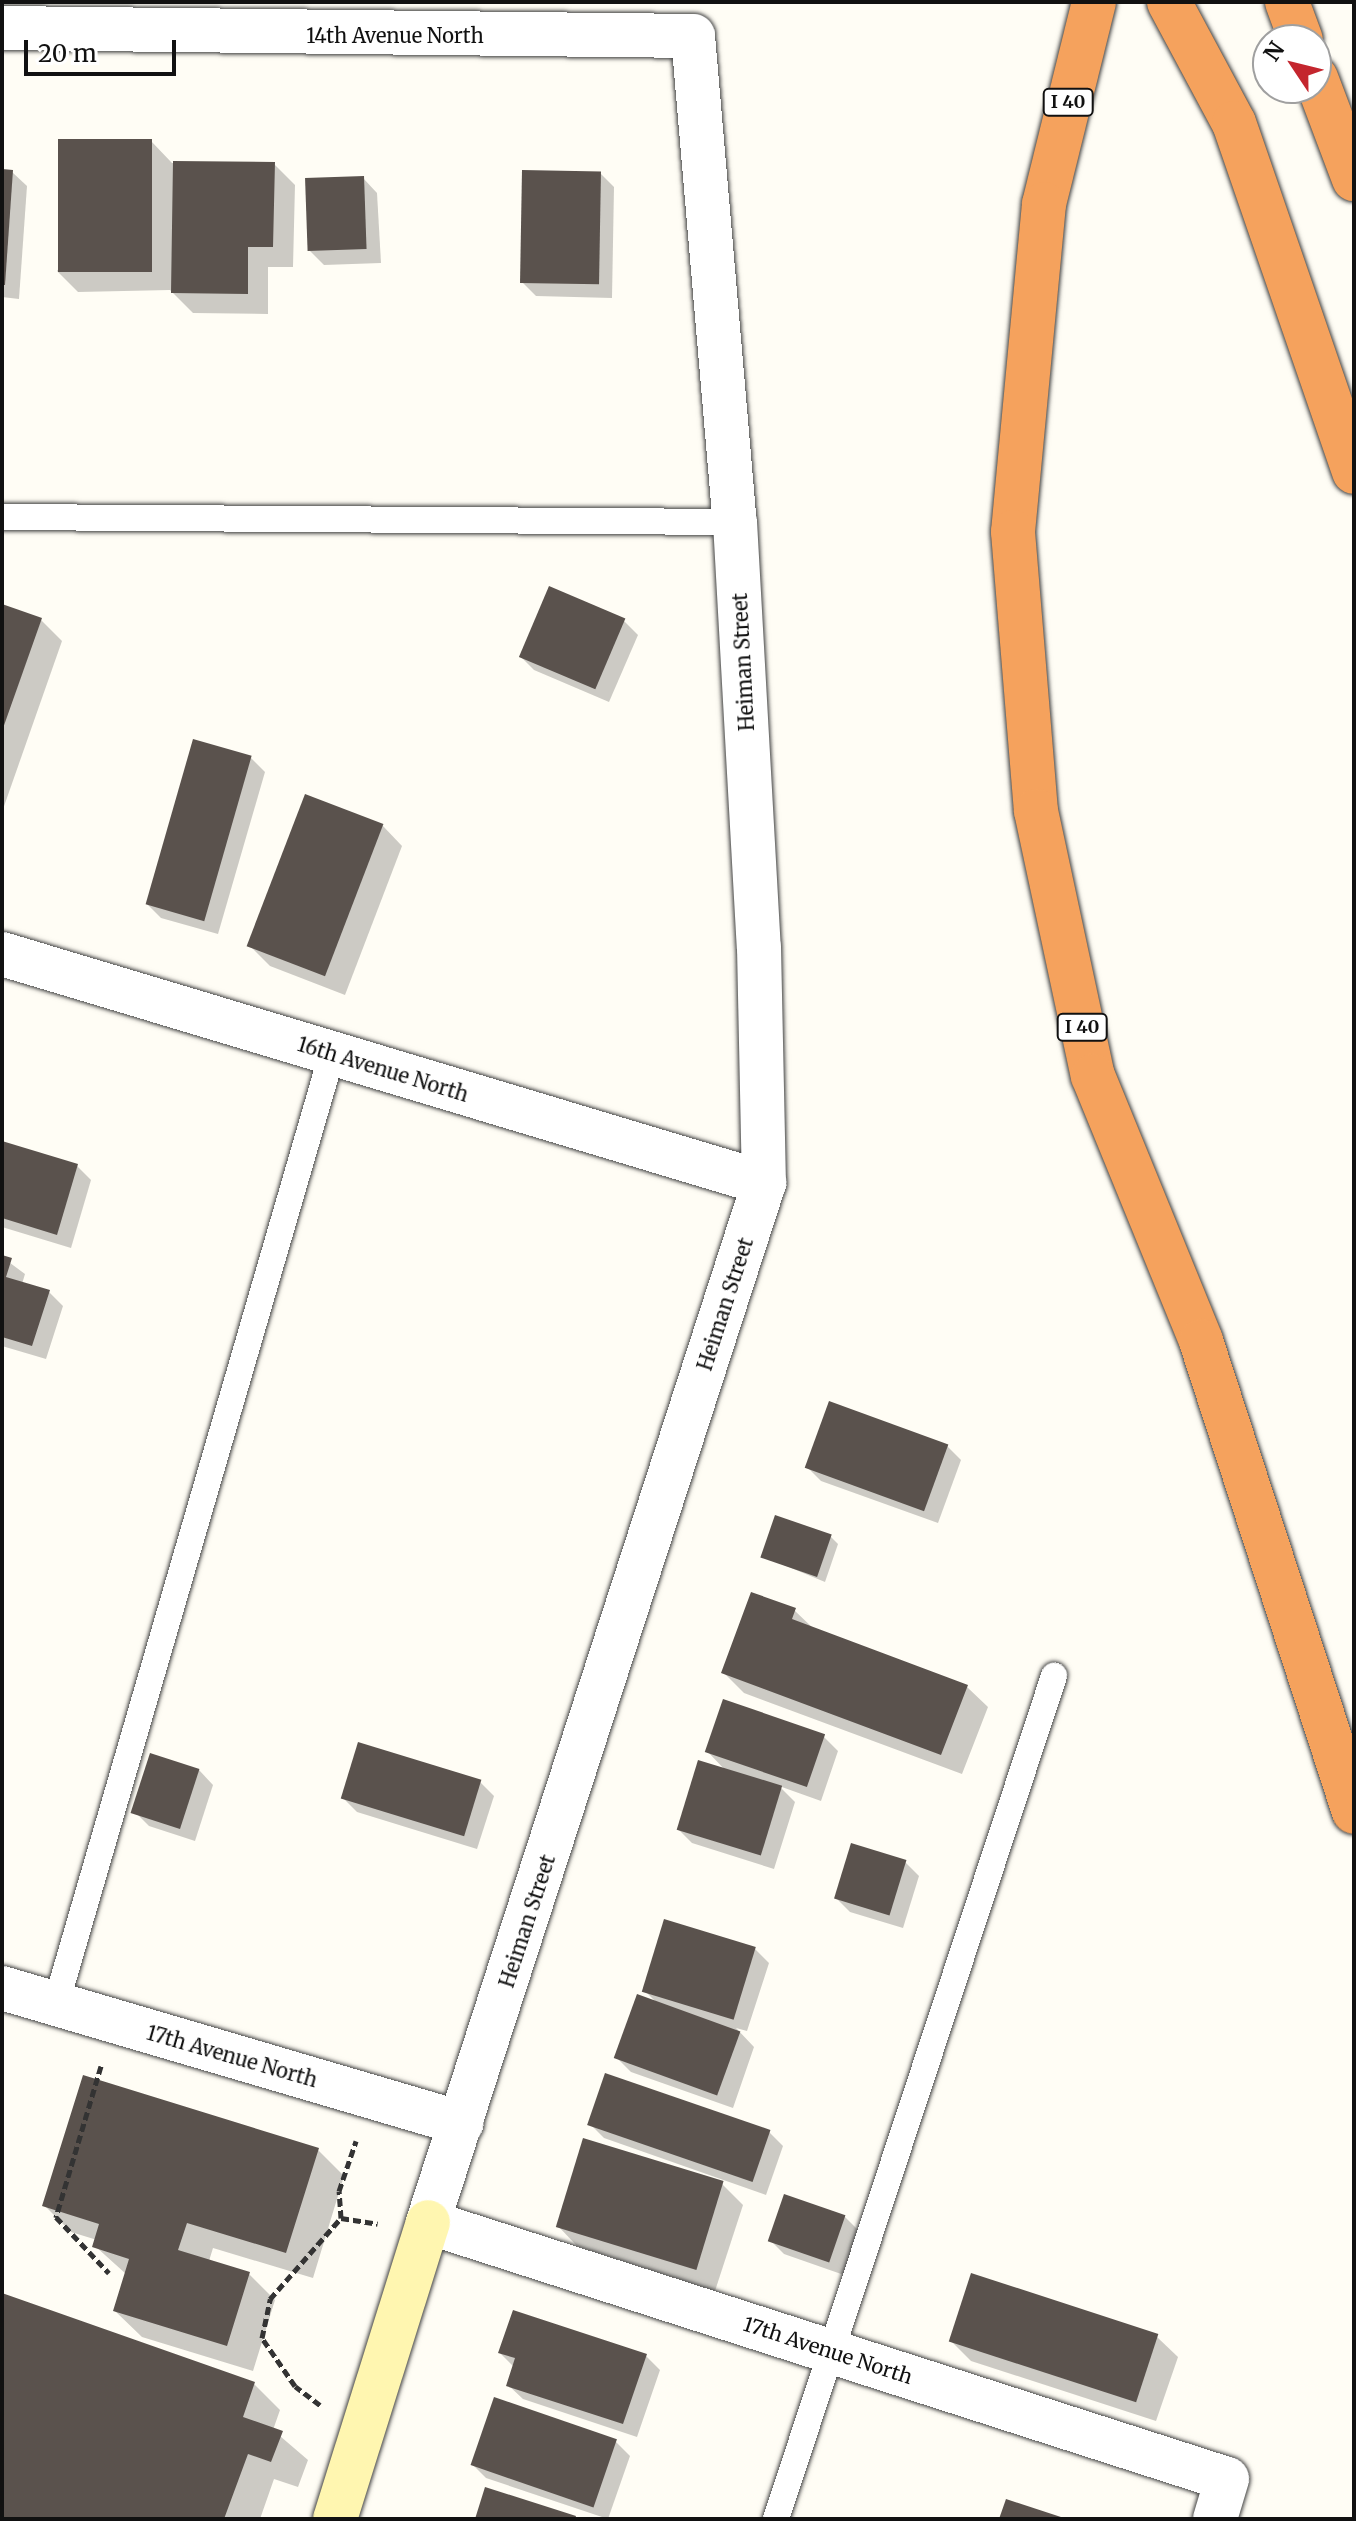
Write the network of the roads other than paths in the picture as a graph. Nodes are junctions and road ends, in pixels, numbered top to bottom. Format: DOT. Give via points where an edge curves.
graph roads {
  1 [pos="1094,2"];
  2 [pos="1169,2"];
  3 [pos="1287,2"];
  4 [pos="358,19"];
  5 [pos="1295,24"];
  6 [pos="2,28"];
  7 [pos="693,36"];
  8 [pos="1326,104"];
  9 [pos="1354,179"];
  10 [pos="1354,472"];
  11 [pos="2,517"];
  12 [pos="735,522"];
  13 [pos="2,954"];
  14 [pos="332,1054"];
  15 [pos="764,1183"];
  16 [pos="1054,1676"];
  17 [pos="1354,1812"];
  18 [pos="2,1988"];
  19 [pos="56,2004"];
  20 [pos="462,2123"];
  21 [pos="428,2222"];
  22 [pos="829,2351"];
  23 [pos="1221,2499"];
  24 [pos="335,2519"];
  25 [pos="776,2519"];
  1 -- 17 [label="highway, I 40" via="1044,204 1013,532 1036,811 1093,1076 1201,1341"];
  2 -- 10 [label="highway" via="1234,123"];
  3 -- 5 [label="highway"];
  4 -- 6 [label="street, 14th Avenue North"];
  4 -- 7 [label="street, 14th Avenue North"];
  7 -- 12 [label="street, Heiman Street"];
  8 -- 9 [label="highway"];
  11 -- 12 [label="lane"];
  12 -- 15 [label="street, Heiman Street" via="759,947"];
  13 -- 14 [label="street, 16th Avenue North"];
  14 -- 15 [label="street, 16th Avenue North"];
  14 -- 19 [label="lane"];
  15 -- 20 [label="street, Heiman Street"];
  16 -- 22 [label="lane"];
  18 -- 19 [label="street, 17th Avenue North"];
  19 -- 20 [label="street, 17th Avenue North"];
  20 -- 21 [label="street, Heiman Street"];
  21 -- 22 [label="street, 17th Avenue North"];
  21 -- 24 [label="street, Heiman Street"];
  22 -- 23 [label="street, 17th Avenue North"];
  22 -- 25 [label="lane"];
}
